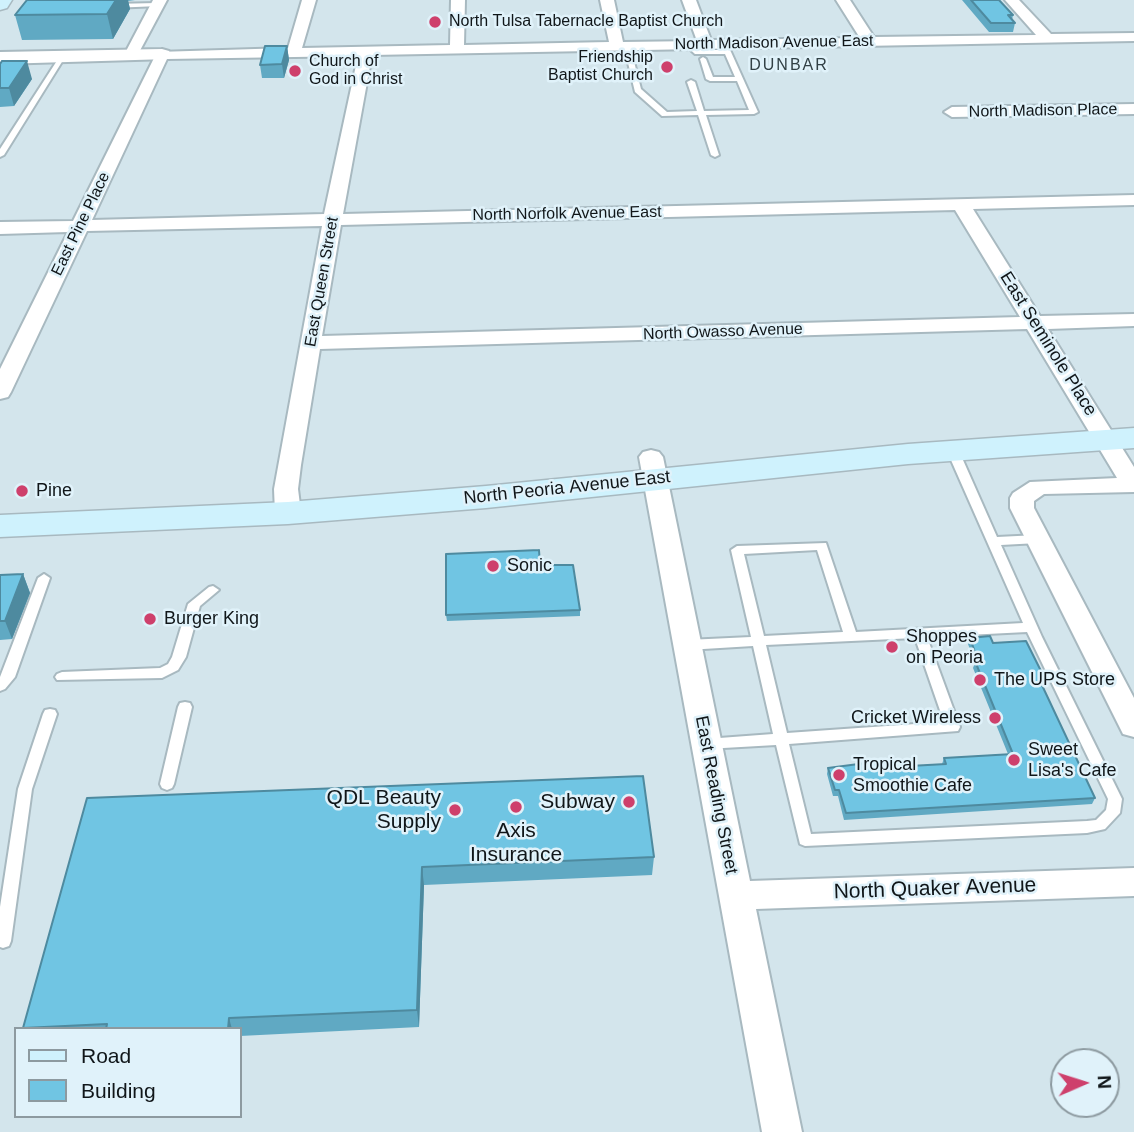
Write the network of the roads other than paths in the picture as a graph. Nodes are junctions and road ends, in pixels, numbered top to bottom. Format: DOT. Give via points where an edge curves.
graph roads {
  1 [pos="309,0"];
  2 [pos="458,0"];
  3 [pos="607,0"];
  4 [pos="689,0"];
  5 [pos="843,0"];
  6 [pos="1012,0"];
  7 [pos="159,2"];
  8 [pos="105,6"];
  9 [pos="1134,37"];
  10 [pos="1047,38"];
  11 [pos="869,41"];
  12 [pos="622,46"];
  13 [pos="726,48"];
  14 [pos="457,49"];
  15 [pos="366,51"];
  16 [pos="700,51"];
  17 [pos="294,52"];
  18 [pos="131,55"];
  19 [pos="162,55"];
  20 [pos="62,57"];
  21 [pos="0,58"];
  22 [pos="739,79"];
  23 [pos="691,82"];
  24 [pos="1134,109"];
  25 [pos="952,112"];
  26 [pos="701,113"];
  27 [pos="0,155"];
  28 [pos="715,155"];
  29 [pos="1134,200"];
  30 [pos="961,204"];
  31 [pos="332,219"];
  32 [pos="80,226"];
  33 [pos="0,228"];
  34 [pos="1134,320"];
  35 [pos="1035,323"];
  36 [pos="312,342"];
  37 [pos="0,392"];
  38 [pos="1134,417"];
  39 [pos="1111,432"];
  40 [pos="953,450"];
  41 [pos="653,469"];
  42 [pos="1134,485"];
  43 [pos="287,501"];
  44 [pos="0,502"];
  45 [pos="0,526"];
  46 [pos="1038,539"];
  47 [pos="996,541"];
  48 [pos="44,578"];
  49 [pos="213,590"];
  50 [pos="1032,627"];
  51 [pos="919,632"];
  52 [pos="851,636"];
  53 [pos="758,641"];
  54 [pos="687,645"];
  55 [pos="62,677"];
  56 [pos="0,685"];
  57 [pos="185,706"];
  58 [pos="50,714"];
  59 [pos="1133,722"];
  60 [pos="781,739"];
  61 [pos="706,744"];
  62 [pos="167,783"];
  63 [pos="1134,882"];
  64 [pos="735,896"];
  65 [pos="3,941"];
  66 [pos="782,1132"];
  1 -- 17 [label="street"];
  2 -- 14 [label="street"];
  3 -- 12 [label="street"];
  4 -- 16 [label="street"];
  5 -- 11 [label="street"];
  6 -- 10 [label="street"];
  7 -- 8 [label="lane"];
  7 -- 18 [label="street"];
  9 -- 10 [label="street, North Madison Avenue East"];
  10 -- 11 [label="street, North Madison Avenue East"];
  11 -- 13 [label="street, North Madison Avenue East"];
  12 -- 14 [label="street, North Madison Avenue East"];
  12 -- 16 [label="street, North Madison Avenue East"];
  12 -- 26 [label="lane" via="638,90 665,114"];
  13 -- 16 [label="street, North Madison Avenue East"];
  13 -- 22 [label="lane"];
  14 -- 15 [label="street, North Madison Avenue East"];
  15 -- 17 [label="street, North Madison Avenue East"];
  15 -- 31 [label="street, East Queen Street"];
  16 -- 22 [label="lane" via="710,79"];
  17 -- 19 [label="street, North Madison Avenue East"];
  18 -- 19 [label="street"];
  18 -- 20 [label="street"];
  19 -- 32 [label="street, East Pine Place"];
  20 -- 21 [label="street"];
  20 -- 27 [label="lane"];
  22 -- 26 [label="lane" via="754,112"];
  23 -- 26 [label="lane"];
  24 -- 25 [label="street, North Madison Place"];
  26 -- 28 [label="lane"];
  29 -- 30 [label="street, North Norfolk Avenue East"];
  30 -- 31 [label="street, North Norfolk Avenue East"];
  30 -- 35 [label="street, East Seminole Place"];
  31 -- 32 [label="street, North Norfolk Avenue East"];
  31 -- 36 [label="street, East Queen Street"];
  32 -- 33 [label="street, North Norfolk Avenue East"];
  32 -- 37 [label="street, East Pine Place"];
  34 -- 35 [label="street, North Owasso Avenue"];
  35 -- 36 [label="street, North Owasso Avenue"];
  35 -- 39 [label="street, East Seminole Place"];
  36 -- 43 [label="street, East Queen Street"];
  38 -- 39 [label="main road, North Peoria Avenue East"];
  39 -- 40 [label="main road, North Peoria Avenue East"];
  39 -- 41 [label="main road, North Peoria Avenue East" via="862,437"];
  39 -- 42 [label="street, East Seminole Place"];
  40 -- 41 [label="main road, North Peoria Avenue East"];
  40 -- 47 [label="lane"];
  41 -- 43 [label="main road, North Peoria Avenue East"];
  41 -- 54 [label="street, East Reading Street"];
  42 -- 46 [label="street" via="1030,491 1022,498 1023,508"];
  43 -- 44 [label="main road, North Peoria Avenue East"];
  43 -- 45 [label="main road, North Peoria Avenue East"];
  46 -- 47 [label="lane"];
  46 -- 59 [label="street"];
  47 -- 50 [label="lane"];
  48 -- 56 [label="lane" via="8,677"];
  49 -- 55 [label="lane" via="194,604 173,667 162,673"];
  50 -- 51 [label="lane"];
  50 -- 60 [label="lane" via="1115,799 1113,813 1100,825 805,840"];
  51 -- 52 [label="lane"];
  51 -- 60 [label="lane" via="953,727"];
  52 -- 53 [label="lane"];
  52 -- 53 [label="lane" via="822,546 737,550"];
  53 -- 54 [label="lane"];
  53 -- 60 [label="lane"];
  54 -- 61 [label="street, East Reading Street"];
  57 -- 62 [label="lane"];
  58 -- 65 [label="lane" via="24,789"];
  60 -- 61 [label="lane"];
  61 -- 64 [label="street, East Reading Street"];
  63 -- 64 [label="street, North Quaker Avenue"];
  64 -- 66 [label="street, East Reading Street"];
}
